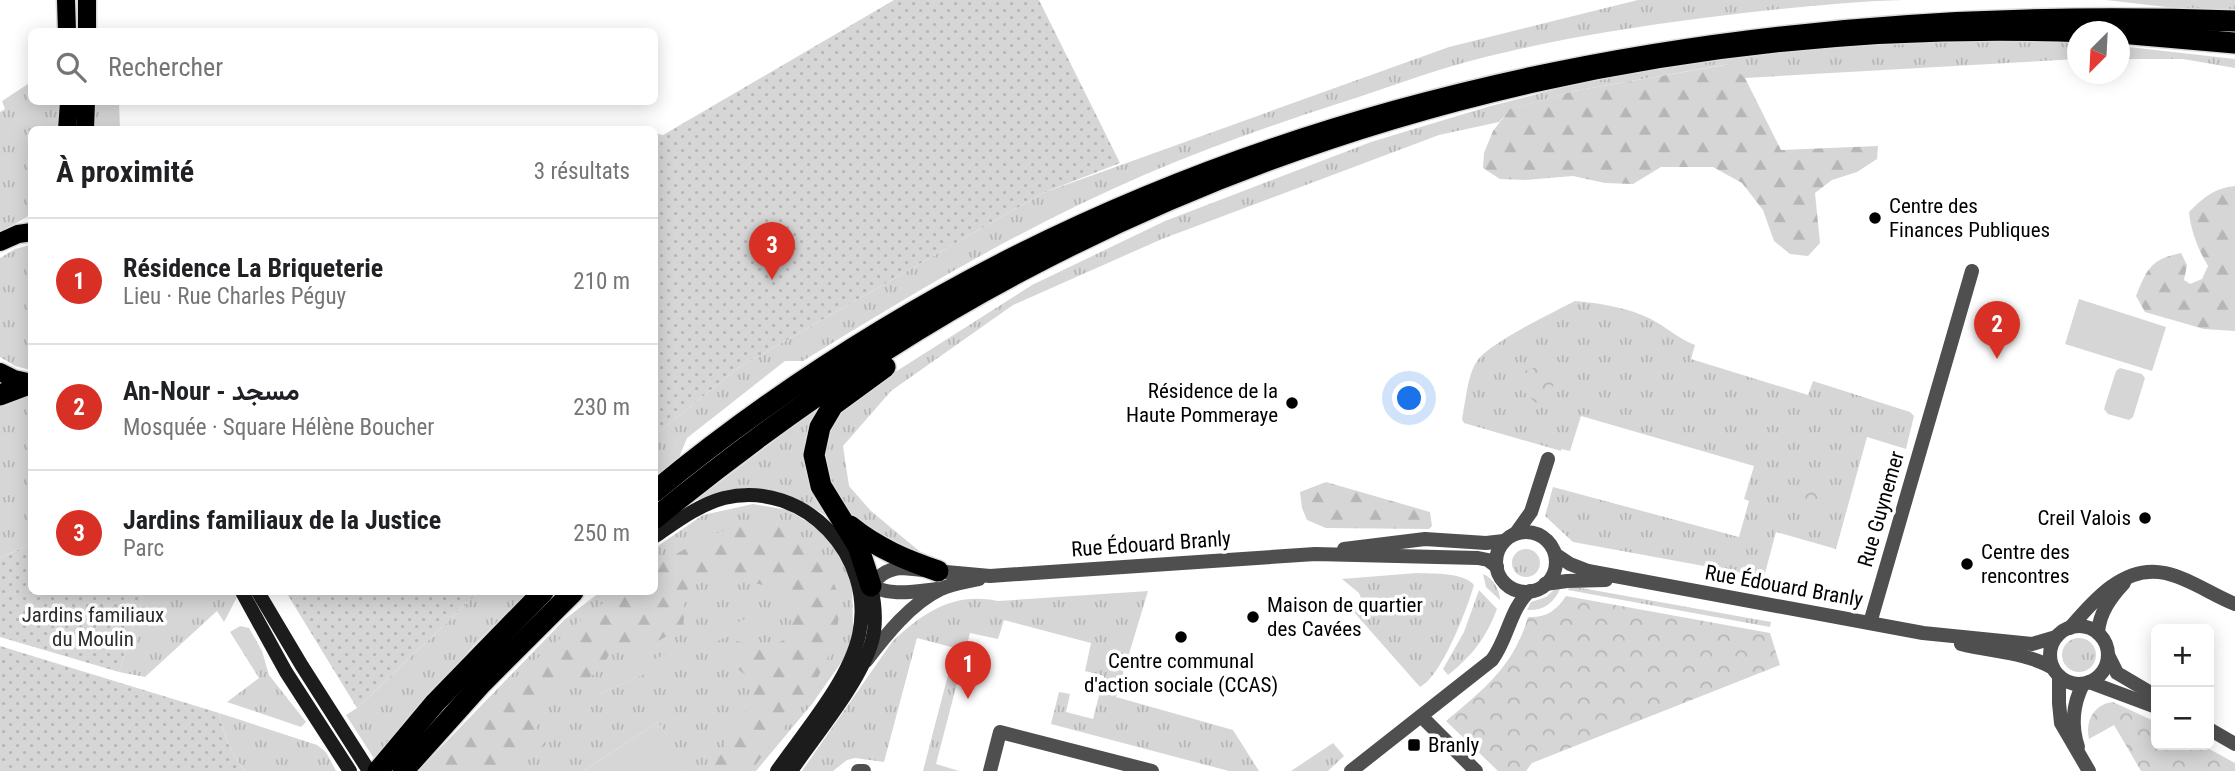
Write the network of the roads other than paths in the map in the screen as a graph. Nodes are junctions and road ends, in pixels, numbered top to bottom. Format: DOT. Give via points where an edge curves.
graph roads {
  1 [pos="66,0"];
  2 [pos="87,0"];
  3 [pos="2235,21"];
  4 [pos="1724,26"];
  5 [pos="67,28"];
  6 [pos="87,28"];
  7 [pos="2067,32"];
  8 [pos="2130,34"];
  9 [pos="1649,36"];
  10 [pos="2235,43"];
  11 [pos="69,105"];
  12 [pos="86,105"];
  13 [pos="67,126"];
  14 [pos="85,126"];
  15 [pos="27,229"];
  16 [pos="0,242"];
  17 [pos="1972,271"];
  18 [pos="992,287"];
  19 [pos="0,372"];
  20 [pos="28,382"];
  21 [pos="28,385"];
  22 [pos="0,396"];
  23 [pos="1548,459"];
  24 [pos="658,489"];
  25 [pos="1538,494"];
  26 [pos="658,516"];
  27 [pos="841,518"];
  28 [pos="658,534"];
  29 [pos="1510,537"];
  30 [pos="1543,537"];
  31 [pos="1315,554"];
  32 [pos="1555,554"];
  33 [pos="1497,567"];
  34 [pos="2134,576"];
  35 [pos="940,580"];
  36 [pos="1639,581"];
  37 [pos="1545,584"];
  38 [pos="1508,585"];
  39 [pos="863,589"];
  40 [pos="1530,591"];
  41 [pos="244,595"];
  42 [pos="260,595"];
  43 [pos="540,595"];
  44 [pos="570,595"];
  45 [pos="580,595"];
  46 [pos="2235,604"];
  47 [pos="1870,623"];
  48 [pos="535,628"];
  49 [pos="2070,628"];
  50 [pos="1923,633"];
  51 [pos="2098,633"];
  52 [pos="2056,638"];
  53 [pos="2108,655"];
  54 [pos="860,669"];
  55 [pos="2056,672"];
  56 [pos="1477,673"];
  57 [pos="2086,683"];
  58 [pos="2151,693"];
  59 [pos="2151,706"];
  60 [pos="1422,717"];
  61 [pos="2214,732"];
  62 [pos="2235,744"];
  63 [pos="2086,765"];
  64 [pos="350,771"];
  65 [pos="369,771"];
  66 [pos="378,771"];
  67 [pos="403,771"];
  68 [pos="777,771"];
  69 [pos="791,771"];
  70 [pos="858,771"];
  71 [pos="864,771"];
  72 [pos="990,771"];
  73 [pos="1152,771"];
  74 [pos="1351,771"];
  75 [pos="1476,771"];
  1 -- 5 [label="main road"];
  2 -- 6 [label="main road"];
  3 -- 4 [label="highway" via="2107,10 1971,8 1847,13"];
  7 -- 18 [label="highway" via="1954,30 1792,39 1631,61 1535,81 1408,114 1276,158 1098,232"];
  8 -- 10 [label="highway"];
  9 -- 24 [label="highway" via="1536,58 1372,101 1236,149 1110,203 1009,253 873,332 751,415"];
  11 -- 13 [label="main road"];
  12 -- 14 [label="main road"];
  15 -- 16 [label="main road"];
  17 -- 47 [label="street, Rue Guynemer"];
  18 -- 26 [label="highway" via="800,407"];
  18 -- 27 [label="highway" via="840,398 828,412 817,436 815,466 821,486"];
  19 -- 20 [label="main road"];
  21 -- 22 [label="highway"];
  23 -- 25 [label="street"];
  25 -- 29 [label="street" via="1529,518"];
  25 -- 30 [label="street"];
  27 -- 35 [label="highway" via="877,546"];
  27 -- 39 [label="highway" via="858,546"];
  28 -- 39 [label="main road" via="713,502 764,497 806,512 829,530 848,554"];
  29 -- 30 [label="street" via="1528,532"];
  29 -- 31 [label="street, Rue Édouard Branly" via="1486,542 1425,539"];
  29 -- 33 [label="street" via="1497,553"];
  30 -- 32 [label="street"];
  31 -- 33 [label="street, Rue Édouard Branly" via="1478,558"];
  31 -- 35 [label="street, Rue Édouard Branly"];
  32 -- 36 [label="street, Rue Édouard Branly" via="1583,569"];
  32 -- 37 [label="street" via="1555,569"];
  33 -- 38 [label="street"];
  34 -- 46 [label="street" via="2165,573"];
  34 -- 49 [label="street" via="2101,593"];
  34 -- 51 [label="street" via="2106,606"];
  35 -- 39 [label="street, Rue Édouard Branly" via="891,593"];
  35 -- 39 [label="street, Rue Édouard Branly" via="894,568"];
  35 -- 54 [label="street"];
  36 -- 37 [label="street, Rue Édouard Branly"];
  36 -- 47 [label="street, Rue Édouard Branly"];
  37 -- 40 [label="street"];
  38 -- 40 [label="street"];
  38 -- 56 [label="street" via="1510,600 1504,618"];
  39 -- 54 [label="main road" via="875,609 874,630"];
  39 -- 68 [label="main road" via="859,633 849,665"];
  40 -- 56 [label="street" via="1518,606 1499,651"];
  41 -- 64 [label="main road" via="286,672"];
  42 -- 65 [label="main road"];
  43 -- 66 [label="highway" via="457,678"];
  44 -- 48 [label="highway"];
  45 -- 48 [label="main road"];
  47 -- 50 [label="street, Rue Édouard Branly"];
  48 -- 67 [label="highway"];
  49 -- 51 [label="street" via="2083,626"];
  49 -- 52 [label="street"];
  50 -- 52 [label="street, Rue Édouard Branly" via="2032,644"];
  50 -- 55 [label="street, Rue Édouard Branly" via="2029,657"];
  51 -- 53 [label="street"];
  52 -- 55 [label="street" via="2051,652"];
  53 -- 57 [label="street" via="2104,670"];
  53 -- 58 [label="street" via="2117,673"];
  54 -- 69 [label="main road"];
  55 -- 57 [label="street" via="2072,683"];
  55 -- 63 [label="street" via="2061,723"];
  56 -- 60 [label="street"];
  57 -- 59 [label="street"];
  57 -- 63 [label="street" via="2076,700 2074,735"];
  60 -- 74 [label="street"];
  60 -- 75 [label="street"];
  61 -- 62 [label="street"];
  70 -- 71 [label="street"];
  72 -- 73 [label="street" via="1000,732"];
}
